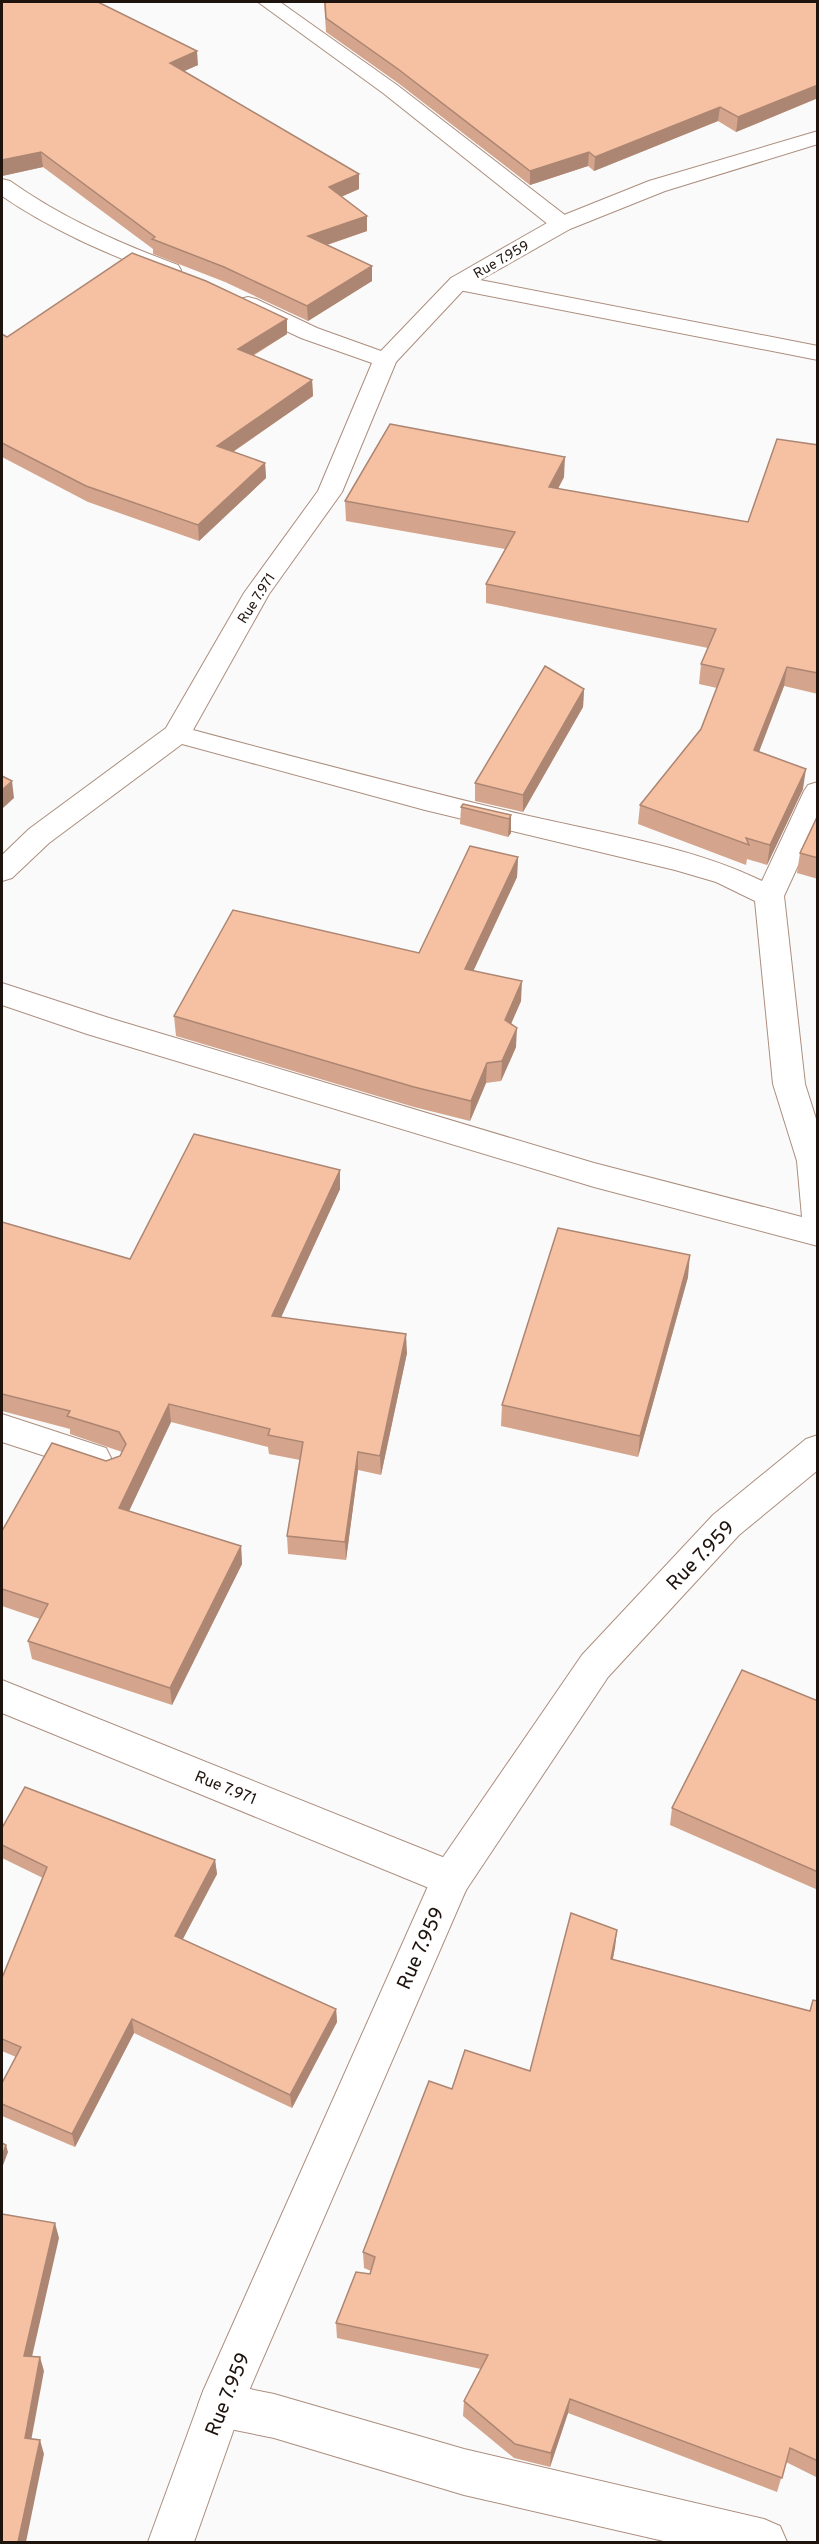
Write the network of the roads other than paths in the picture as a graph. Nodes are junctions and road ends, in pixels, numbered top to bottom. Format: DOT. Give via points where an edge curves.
graph roads {
  1 [pos="268,2"];
  2 [pos="818,137"];
  3 [pos="2,186"];
  4 [pos="562,224"];
  5 [pos="187,277"];
  6 [pos="459,283"];
  7 [pos="226,294"];
  8 [pos="818,353"];
  9 [pos="385,360"];
  10 [pos="177,734"];
  11 [pos="818,791"];
  12 [pos="2,871"];
  13 [pos="769,896"];
  14 [pos="2,994"];
  15 [pos="818,1219"];
  16 [pos="818,1234"];
  17 [pos="2,1428"];
  18 [pos="818,1449"];
  19 [pos="109,1463"];
  20 [pos="2,1696"];
  21 [pos="451,1879"];
  22 [pos="220,2405"];
  23 [pos="171,2542"];
  24 [pos="764,2542"];
  1 -- 4 [label="street" via="390,89"];
  2 -- 4 [label="street, Rue 7.959" via="657,186"];
  3 -- 5 [label="street" via="58,222 125,254"];
  4 -- 6 [label="street, Rue 7.959"];
  6 -- 8 [label="street, Rue 7.959"];
  6 -- 9 [label="street, Rue 7.971"];
  7 -- 9 [label="street" via="309,333"];
  9 -- 10 [label="street, Rue 7.971" via="330,492 257,593"];
  10 -- 12 [label="street, Rue 7.971" via="39,836"];
  10 -- 13 [label="street" via="425,801 679,861 726,875"];
  11 -- 13 [label="street"];
  13 -- 15 [label="street" via="789,1084 813,1161"];
  14 -- 16 [label="street" via="594,1175"];
  17 -- 19 [label="street"];
  18 -- 21 [label="street, Rue 7.959" via="726,1525 595,1666"];
  20 -- 21 [label="street, Rue 7.971"];
  21 -- 22 [label="street, Rue 7.959"];
  22 -- 23 [label="street, Rue 7.959"];
  22 -- 24 [label="street" via="273,2416 464,2472"];
}
